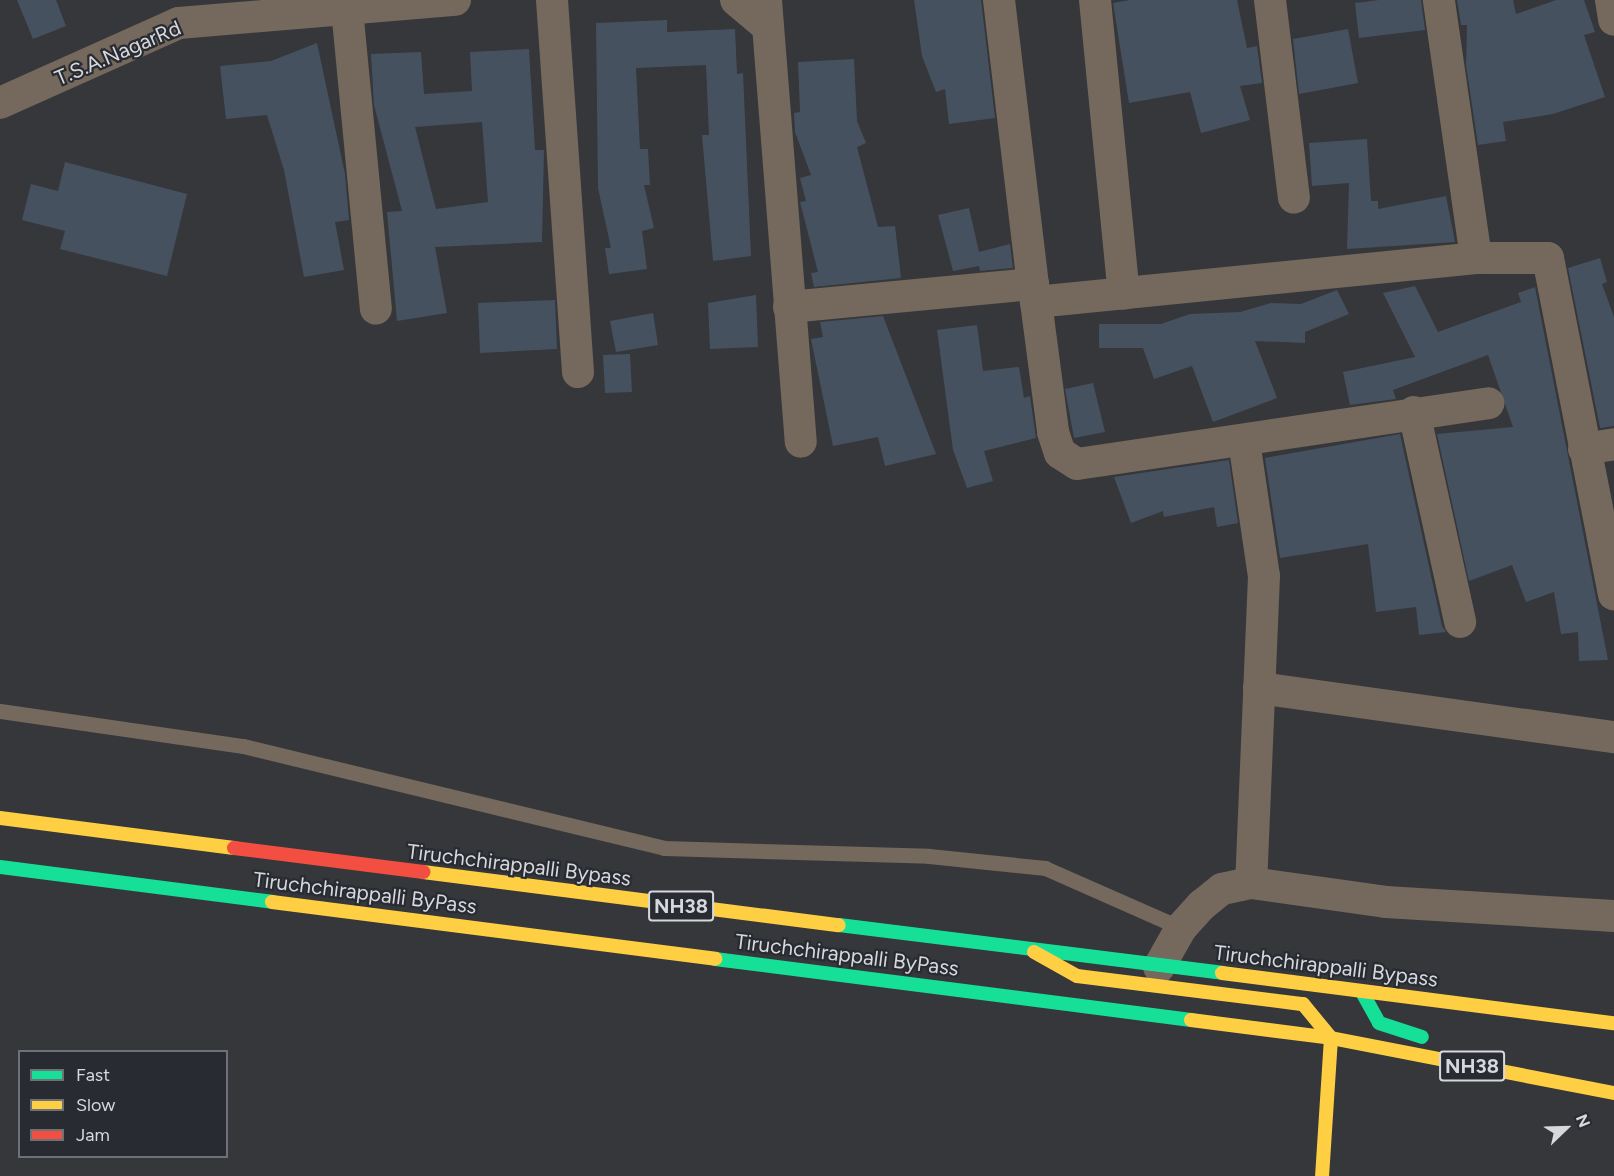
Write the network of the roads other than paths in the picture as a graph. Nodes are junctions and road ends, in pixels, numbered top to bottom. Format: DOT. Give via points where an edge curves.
graph roads {
  1 [pos="455,0"];
  2 [pos="552,0"];
  3 [pos="736,0"];
  4 [pos="999,0"];
  5 [pos="1095,0"];
  6 [pos="1270,0"];
  7 [pos="1438,0"];
  8 [pos="1611,0"];
  9 [pos="347,9"];
  10 [pos="219,10"];
  11 [pos="767,14"];
  12 [pos="1614,20"];
  13 [pos="0,103"];
  14 [pos="1294,198"];
  15 [pos="1476,258"];
  16 [pos="1035,293"];
  17 [pos="1124,294"];
  18 [pos="789,307"];
  19 [pos="376,309"];
  20 [pos="578,372"];
  21 [pos="1489,403"];
  22 [pos="1414,412"];
  23 [pos="1244,441"];
  24 [pos="801,442"];
  25 [pos="1599,447"];
  26 [pos="1614,595"];
  27 [pos="1460,622"];
  28 [pos="1259,688"];
  29 [pos="0,711"];
  30 [pos="1614,737"];
  31 [pos="0,818"];
  32 [pos="0,867"];
  33 [pos="1251,883"];
  34 [pos="1614,916"];
  35 [pos="1181,928"];
  36 [pos="1034,952"];
  37 [pos="1159,967"];
  38 [pos="1362,992"];
  39 [pos="1614,1023"];
  40 [pos="1331,1038"];
  41 [pos="1433,1039"];
  42 [pos="1614,1093"];
  43 [pos="1322,1176"];
  1 -- 9 [label="street, T.S.A.NagarRd"];
  2 -- 20 [label="street"];
  3 -- 11 [label="street"];
  4 -- 16 [label="street"];
  5 -- 17 [label="street"];
  6 -- 14 [label="street"];
  7 -- 15 [label="street"];
  8 -- 12 [label="street"];
  9 -- 10 [label="street, T.S.A.NagarRd"];
  9 -- 19 [label="street"];
  10 -- 13 [label="street, T.S.A.NagarRd" via="179,23"];
  11 -- 18 [label="street"];
  15 -- 17 [label="street"];
  15 -- 25 [label="street" via="1548,258"];
  16 -- 17 [label="street"];
  16 -- 18 [label="street"];
  16 -- 23 [label="street" via="1053,432 1060,453 1077,464"];
  18 -- 24 [label="street"];
  21 -- 22 [label="street"];
  22 -- 23 [label="street"];
  22 -- 27 [label="street"];
  23 -- 28 [label="street" via="1264,576"];
  25 -- 26 [label="street"];
  28 -- 30 [label="street"];
  28 -- 33 [label="street"];
  29 -- 35 [label="lane" via="243,746 664,848 718,853 808,851 929,856 1045,868"];
  31 -- 36 [label="main road, Tiruchchirappalli Bypass / NH38"];
  32 -- 40 [label="main road, Tiruchchirappalli ByPass / NH38"];
  33 -- 34 [label="street" via="1386,902"];
  33 -- 35 [label="street" via="1222,889"];
  35 -- 37 [label="street"];
  36 -- 37 [label="main road, Tiruchchirappalli Bypass / NH38"];
  36 -- 40 [label="main road, Tiruchchirappalli Bypass" via="1077,976 1303,1004"];
  37 -- 38 [label="main road, Tiruchchirappalli Bypass / NH38"];
  38 -- 39 [label="main road, Tiruchchirappalli Bypass / NH38"];
  38 -- 41 [label="main road" via="1375,1018 1388,1029"];
  40 -- 42 [label="main road, Tiruchchirappalli ByPass / NH38"];
  40 -- 43 [label="main road"];
}
